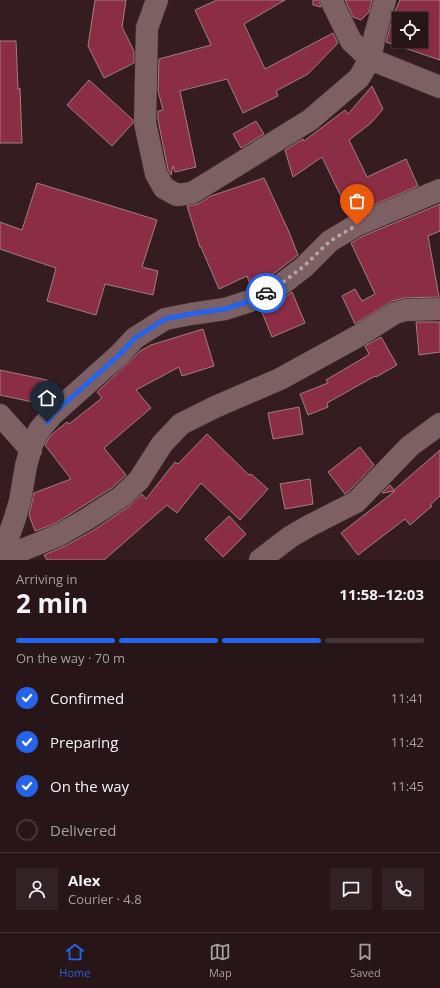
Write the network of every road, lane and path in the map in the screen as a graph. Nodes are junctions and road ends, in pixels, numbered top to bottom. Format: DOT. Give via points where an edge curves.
graph roads {
  1 [pos="157,0"];
  2 [pos="331,0"];
  3 [pos="386,0"];
  4 [pos="370,59"];
  5 [pos="440,87"];
  6 [pos="440,190"];
  7 [pos="440,309"];
  8 [pos="0,415"];
  9 [pos="440,424"];
  10 [pos="31,450"];
  11 [pos="3,559"];
  12 [pos="260,560"];
  1 -- 4 [label="street" via="148,28 145,123 156,174 164,188 177,195 192,193 310,120 359,78"];
  2 -- 4 [label="street" via="351,41"];
  3 -- 4 [label="street"];
  4 -- 5 [label="street"];
  6 -- 10 [label="street" via="357,225 340,235 304,266 263,295 225,309 165,319 135,338 53,414 40,429"];
  7 -- 11 [label="street" via="406,310 395,313 280,379 182,424 162,444 139,480 121,496 59,534"];
  8 -- 10 [label="street"];
  9 -- 12 [label="street" via="410,446 356,502 290,537"];
  10 -- 11 [label="street" via="20,501"];
}
